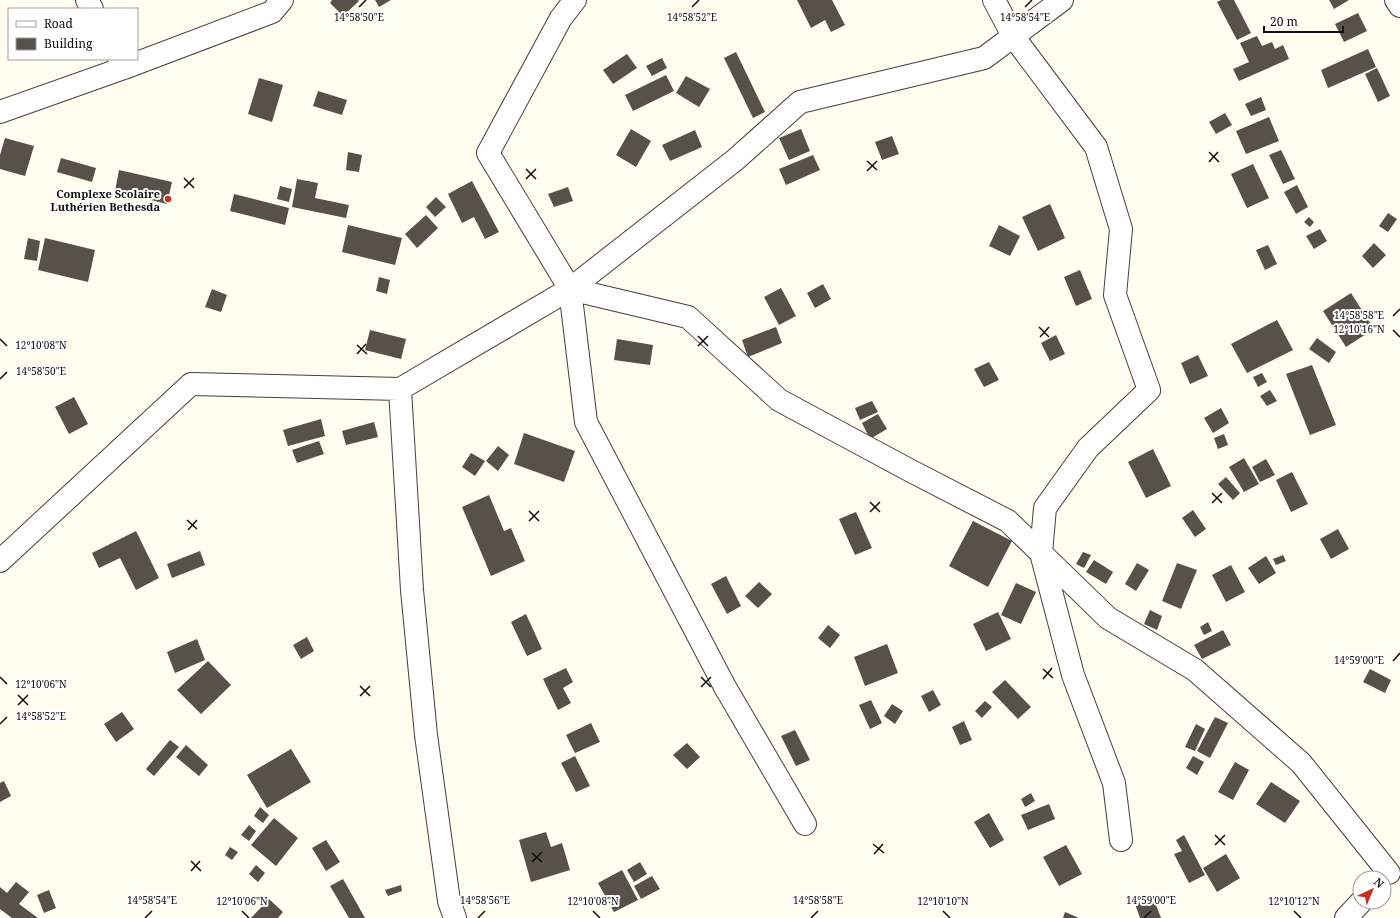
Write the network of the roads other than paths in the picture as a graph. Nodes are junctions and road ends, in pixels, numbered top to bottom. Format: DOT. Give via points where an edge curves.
graph roads {
  1 [pos="282,0"];
  2 [pos="575,0"];
  3 [pos="994,0"];
  4 [pos="1062,0"];
  5 [pos="1396,0"];
  6 [pos="1400,6"];
  7 [pos="1014,36"];
  8 [pos="138,58"];
  9 [pos="133,60"];
  10 [pos="121,64"];
  11 [pos="0,112"];
  12 [pos="570,289"];
  13 [pos="400,389"];
  14 [pos="1041,553"];
  15 [pos="0,561"];
  16 [pos="805,824"];
  17 [pos="1121,840"];
  18 [pos="1390,870"];
  19 [pos="1354,910"];
  20 [pos="455,918"];
  21 [pos="1346,918"];
  1 -- 8 [label="street" via="272,12"];
  2 -- 12 [label="street" via="561,18 488,153"];
  3 -- 7 [label="street"];
  4 -- 7 [label="street"];
  5 -- 6 [label="street"];
  7 -- 12 [label="street" via="984,58 800,102 735,160"];
  7 -- 14 [label="street" via="1096,147 1121,229 1114,295 1149,390 1088,448 1045,508"];
  9 -- 10 [label="street"];
  10 -- 11 [label="street"];
  12 -- 13 [label="street"];
  12 -- 14 [label="street" via="688,317 779,400 1008,521"];
  12 -- 16 [label="street" via="586,422 725,687"];
  13 -- 15 [label="street" via="191,384"];
  13 -- 20 [label="street" via="412,590 426,735 450,901"];
  14 -- 17 [label="street" via="1073,675 1114,783"];
  14 -- 18 [label="street" via="1108,618 1195,670 1301,763"];
  19 -- 21 [label="street"];
}
